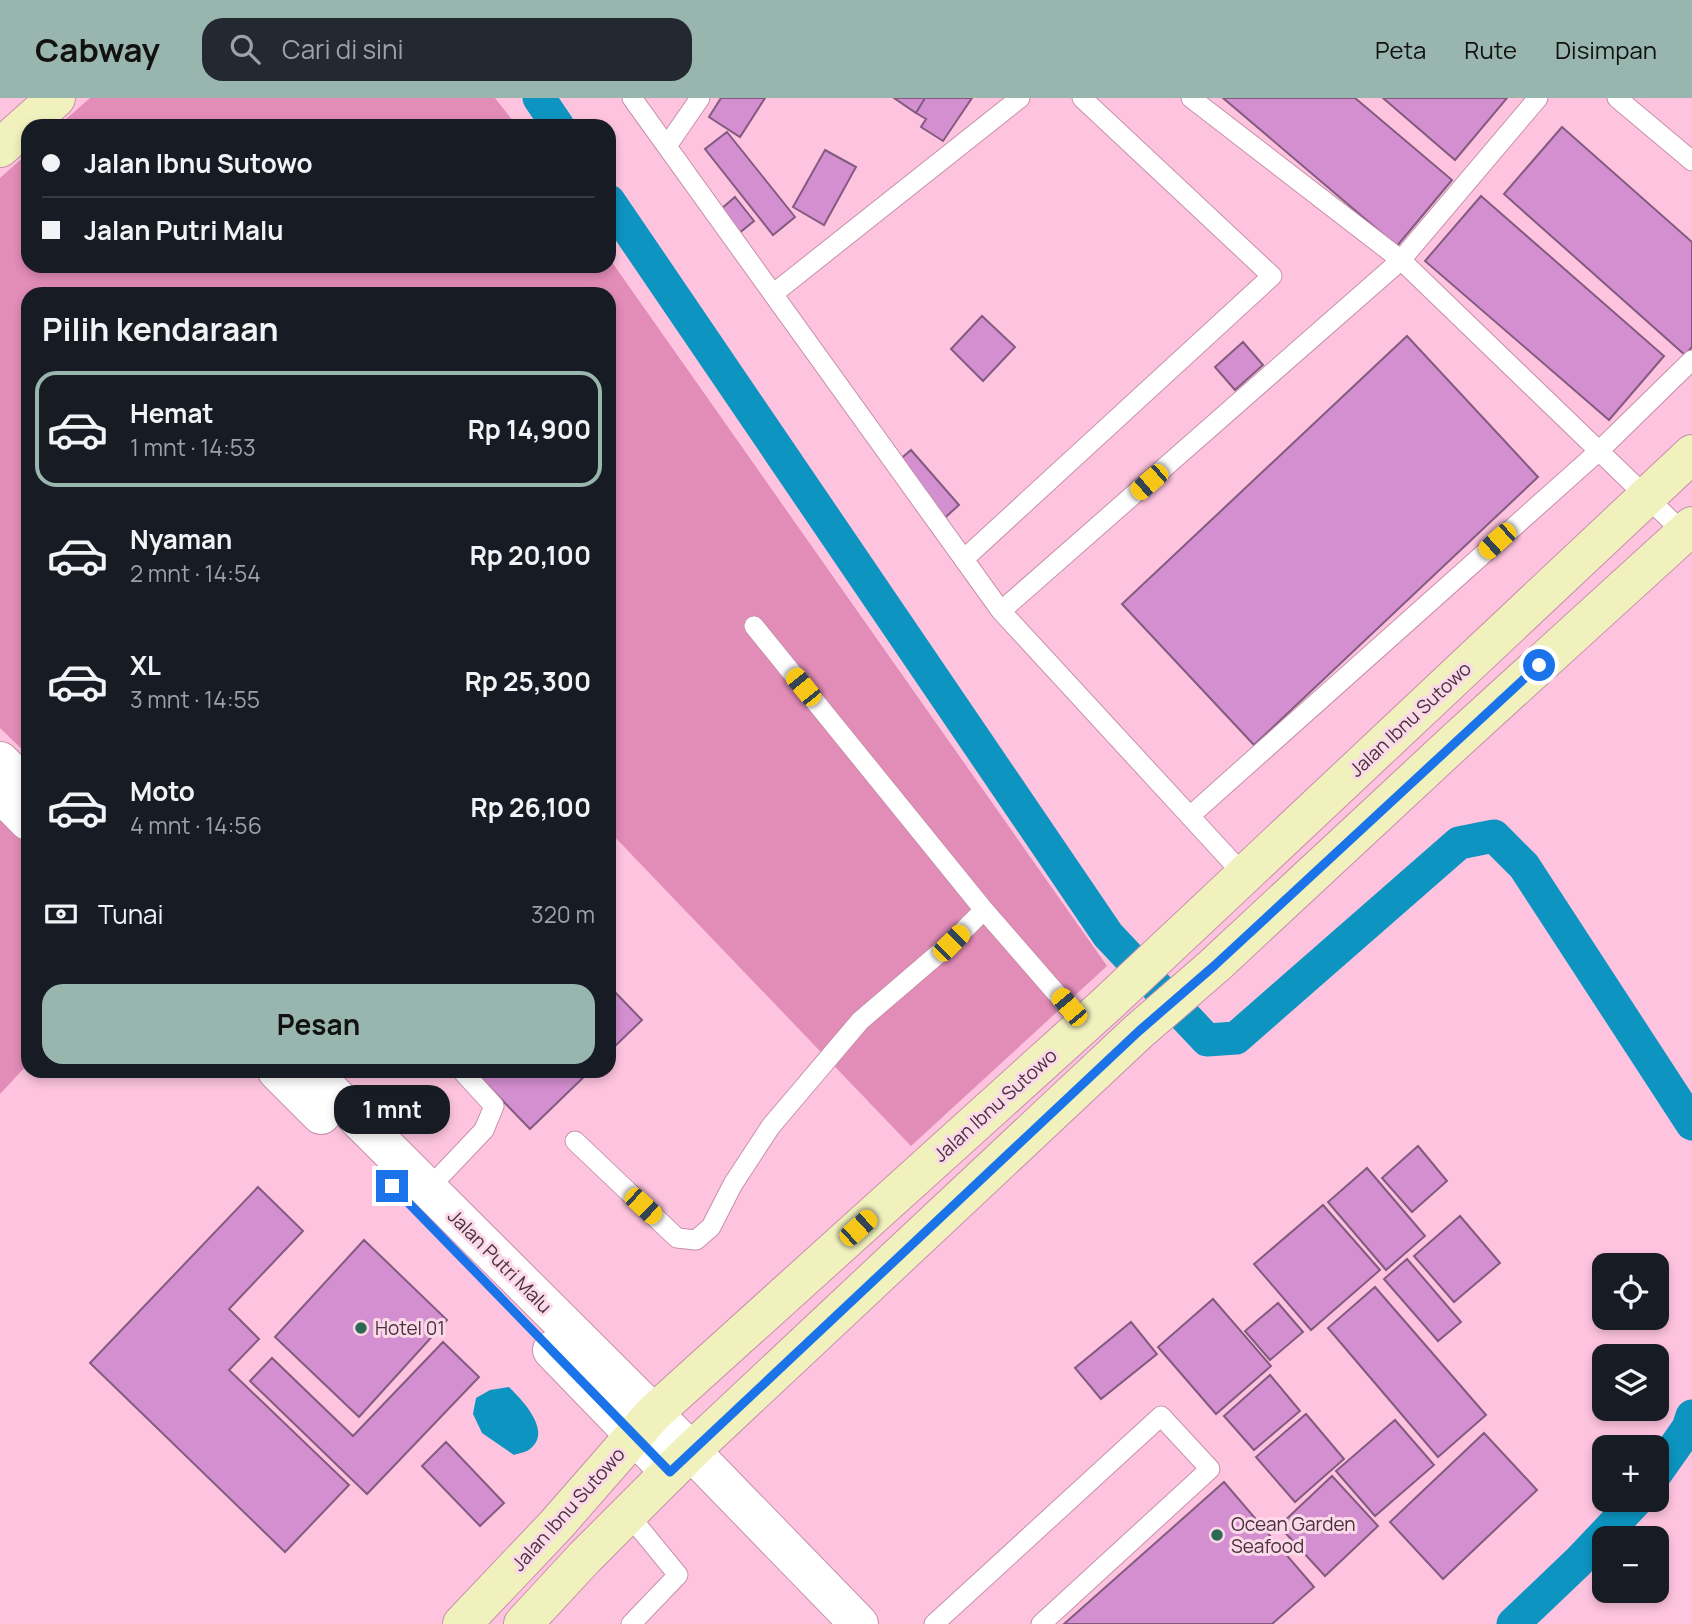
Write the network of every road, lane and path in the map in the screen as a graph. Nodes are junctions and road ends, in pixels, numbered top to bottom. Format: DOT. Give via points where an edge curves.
graph roads {
  1 [pos="56,98"];
  2 [pos="632,98"];
  3 [pos="700,98"];
  4 [pos="1020,98"];
  5 [pos="1082,98"];
  6 [pos="1191,98"];
  7 [pos="1538,98"];
  8 [pos="1617,98"];
  9 [pos="32,119"];
  10 [pos="21,129"];
  11 [pos="667,146"];
  12 [pos="0,148"];
  13 [pos="1692,161"];
  14 [pos="1401,260"];
  15 [pos="773,294"];
  16 [pos="1692,360"];
  17 [pos="1600,450"];
  18 [pos="1692,454"];
  19 [pos="1646,497"];
  20 [pos="1688,530"];
  21 [pos="964,559"];
  22 [pos="1001,611"];
  23 [pos="754,626"];
  24 [pos="0,761"];
  25 [pos="21,782"];
  26 [pos="0,793"];
  27 [pos="21,814"];
  28 [pos="1190,816"];
  29 [pos="1244,875"];
  30 [pos="984,910"];
  31 [pos="1096,1014"];
  32 [pos="284,1078"];
  33 [pos="317,1078"];
  34 [pos="469,1078"];
  35 [pos="575,1141"];
  36 [pos="428,1189"];
  37 [pos="643,1424"];
  38 [pos="680,1461"];
  39 [pos="628,1514"];
  40 [pos="462,1624"];
  41 [pos="523,1624"];
  42 [pos="631,1624"];
  43 [pos="859,1624"];
  44 [pos="934,1624"];
  45 [pos="1041,1624"];
  1 -- 9 [label="main road"];
  2 -- 11 [label="lane"];
  3 -- 11 [label="lane"];
  4 -- 15 [label="lane"];
  5 -- 21 [label="lane" via="1272,276"];
  6 -- 14 [label="lane"];
  7 -- 14 [label="lane"];
  8 -- 13 [label="lane"];
  10 -- 12 [label="main road"];
  11 -- 15 [label="lane"];
  14 -- 17 [label="lane"];
  14 -- 22 [label="lane"];
  15 -- 21 [label="lane"];
  16 -- 17 [label="lane"];
  17 -- 19 [label="lane"];
  17 -- 28 [label="lane"];
  18 -- 19 [label="main road, Jalan Ibnu Sutowo"];
  19 -- 20 [label="lane"];
  19 -- 29 [label="main road, Jalan Ibnu Sutowo"];
  20 -- 38 [label="main road" via="1139,1031"];
  21 -- 22 [label="lane"];
  22 -- 28 [label="lane"];
  23 -- 30 [label="lane"];
  24 -- 25 [label="street"];
  26 -- 27 [label="street"];
  28 -- 29 [label="lane"];
  29 -- 31 [label="main road, Jalan Ibnu Sutowo"];
  30 -- 31 [label="lane"];
  30 -- 35 [label="lane" via="860,1021 771,1126 711,1227 696,1240 677,1238"];
  31 -- 37 [label="main road, Jalan Ibnu Sutowo"];
  32 -- 37 [label="street, Jalan Putri Malu"];
  33 -- 36 [label="street, Jalan Putri Malu"];
  34 -- 36 [label="lane" via="494,1106 484,1130"];
  36 -- 37 [label="street, Jalan Putri Malu"];
  37 -- 38 [label="street, Jalan Putri Malu"];
  37 -- 40 [label="main road, Jalan Ibnu Sutowo"];
  38 -- 39 [label="main road"];
  38 -- 43 [label="street, Jalan Putri Malu"];
  39 -- 41 [label="main road"];
  39 -- 42 [label="lane" via="678,1576"];
  44 -- 45 [label="lane" via="1161,1416 1210,1469"];
}
